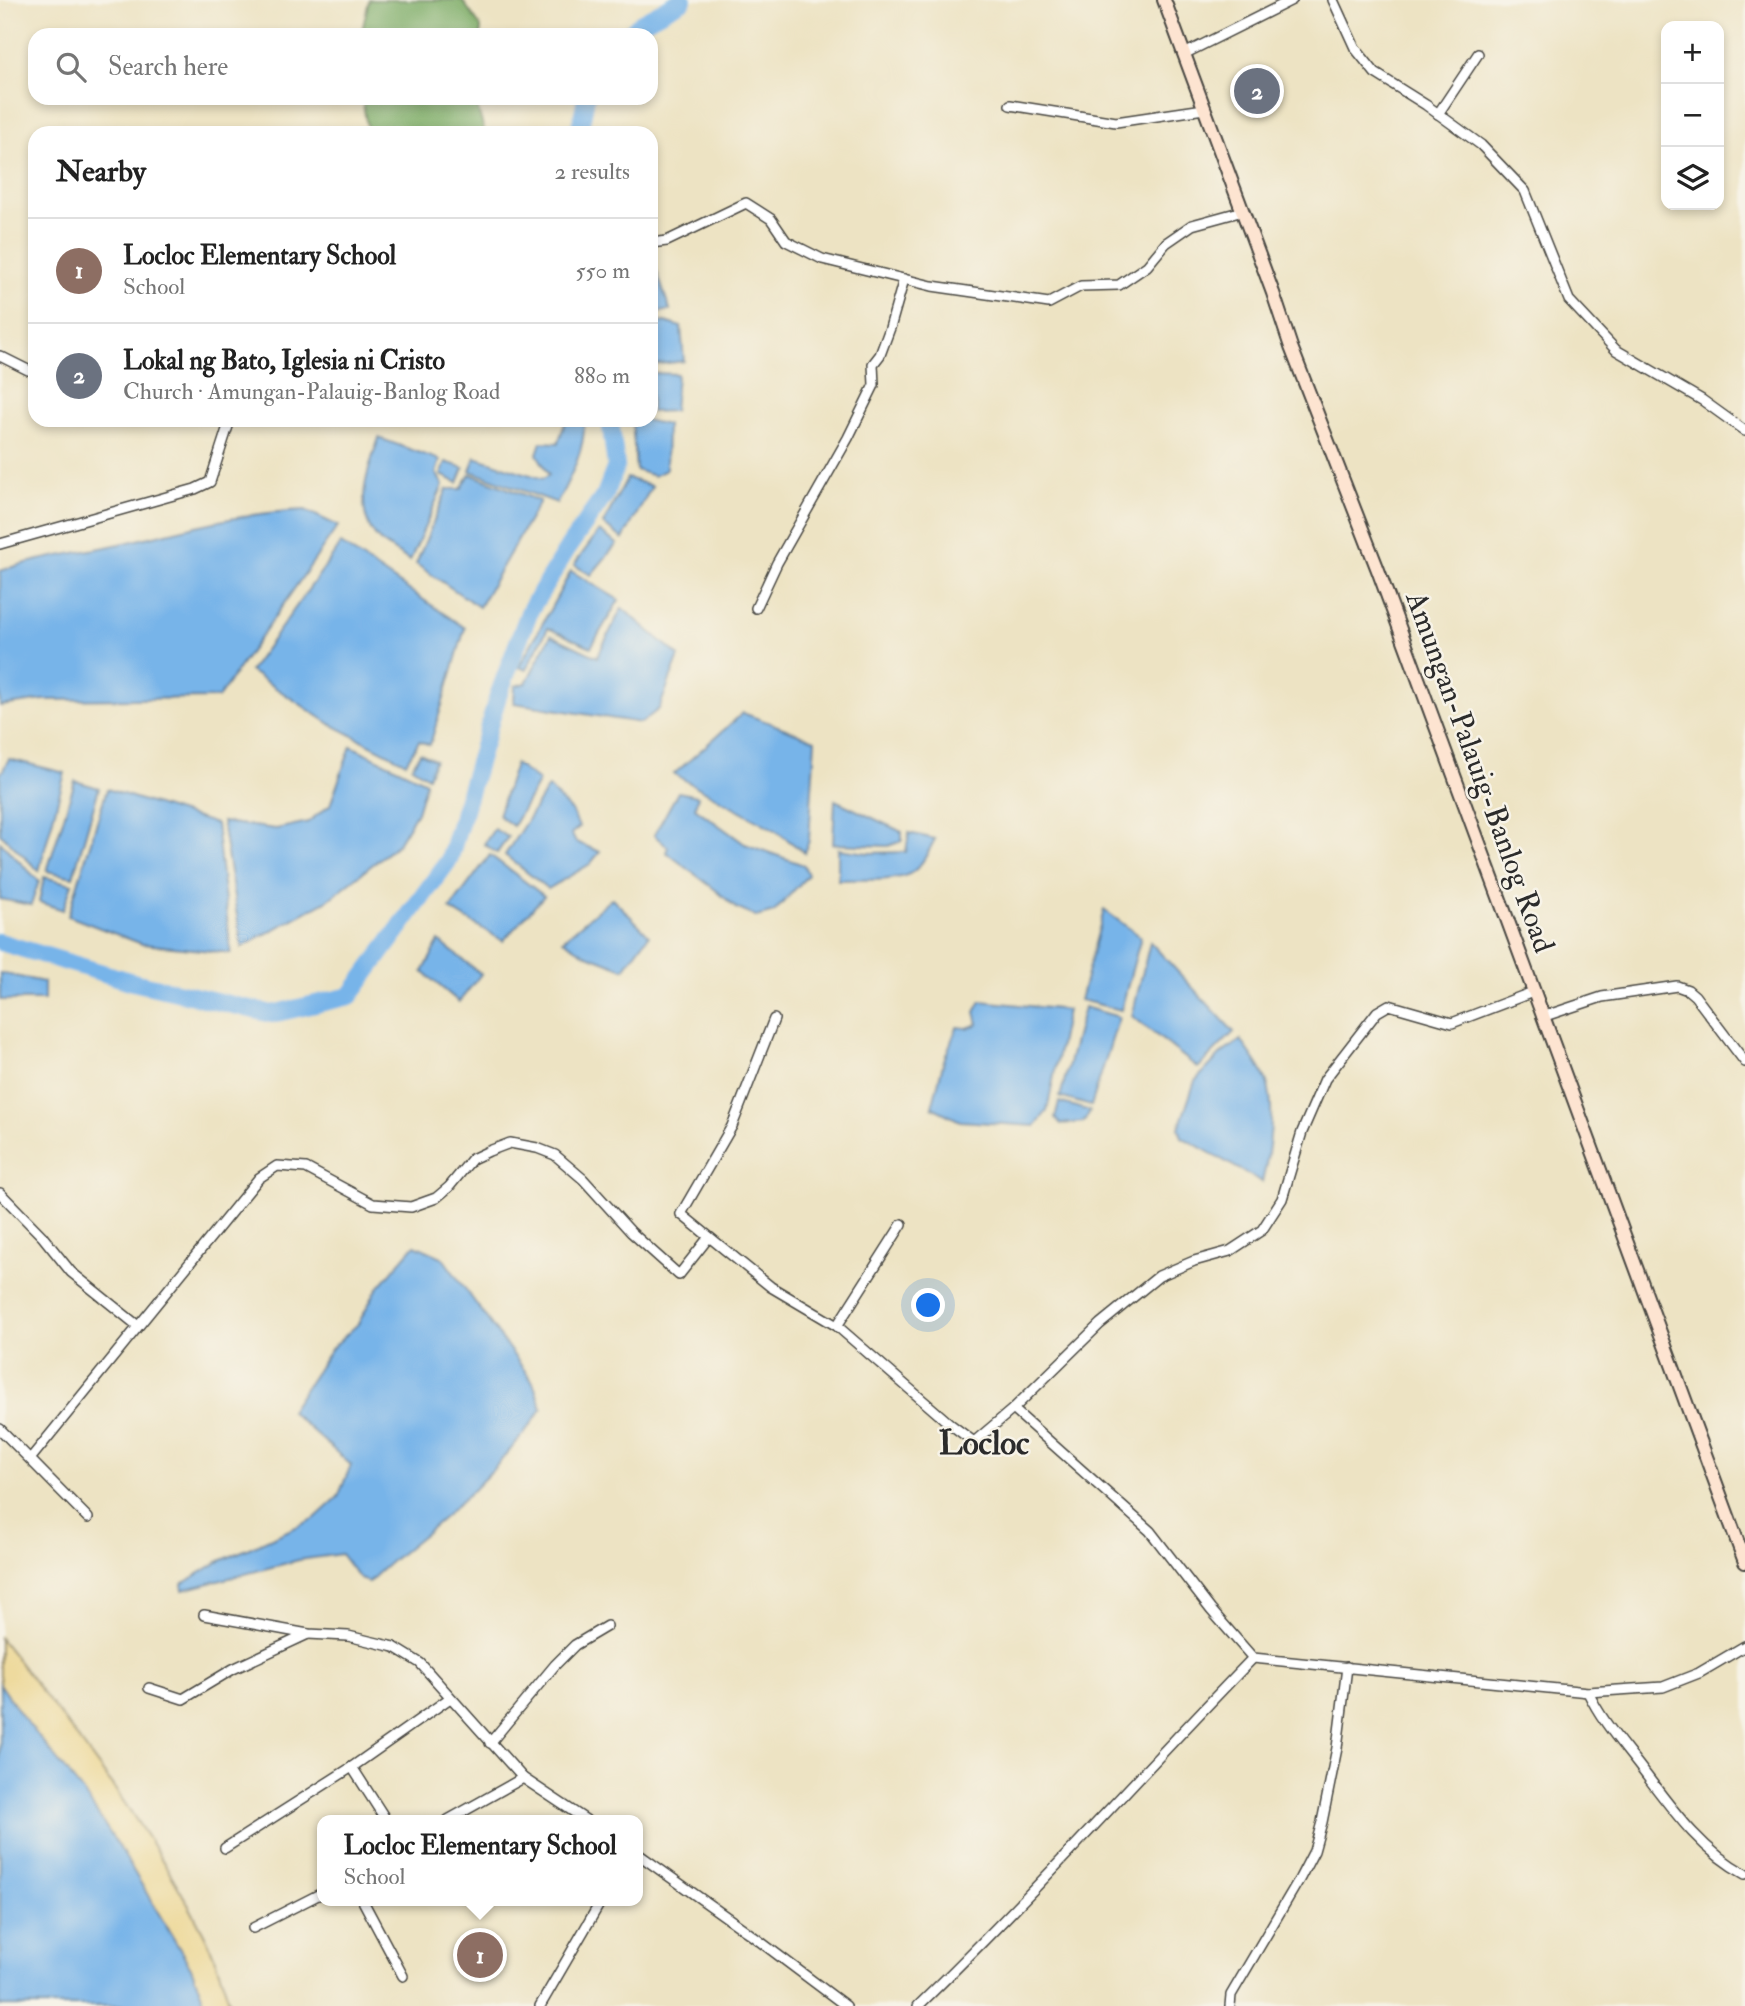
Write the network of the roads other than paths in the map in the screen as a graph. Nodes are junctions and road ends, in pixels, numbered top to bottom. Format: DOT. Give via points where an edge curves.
graph roads {
  1 [pos="1164,0"];
  2 [pos="1292,0"];
  3 [pos="1333,0"];
  4 [pos="1184,54"];
  5 [pos="1478,54"];
  6 [pos="1010,104"];
  7 [pos="1204,109"];
  8 [pos="1438,114"];
  9 [pos="1242,211"];
  10 [pos="658,242"];
  11 [pos="904,279"];
  12 [pos="0,356"];
  13 [pos="28,370"];
  14 [pos="228,427"];
  15 [pos="1745,431"];
  16 [pos="0,544"];
  17 [pos="756,608"];
  18 [pos="1533,992"];
  19 [pos="1542,1017"];
  20 [pos="774,1019"];
  21 [pos="1745,1062"];
  22 [pos="0,1193"];
  23 [pos="902,1224"];
  24 [pos="709,1237"];
  25 [pos="138,1326"];
  26 [pos="837,1326"];
  27 [pos="1013,1409"];
  28 [pos="0,1429"];
  29 [pos="31,1458"];
  30 [pos="88,1518"];
  31 [pos="1745,1562"];
  32 [pos="204,1615"];
  33 [pos="607,1626"];
  34 [pos="308,1634"];
  35 [pos="1745,1646"];
  36 [pos="1253,1658"];
  37 [pos="1347,1667"];
  38 [pos="149,1688"];
  39 [pos="1588,1692"];
  40 [pos="450,1698"];
  41 [pos="490,1743"];
  42 [pos="352,1767"];
  43 [pos="523,1778"];
  44 [pos="383,1815"];
  45 [pos="457,1815"];
  46 [pos="578,1815"];
  47 [pos="225,1848"];
  48 [pos="643,1858"];
  49 [pos="1745,1874"];
  50 [pos="317,1896"];
  51 [pos="366,1906"];
  52 [pos="598,1906"];
  53 [pos="253,1928"];
  54 [pos="403,1976"];
  55 [pos="540,2006"];
  56 [pos="846,2006"];
  57 [pos="918,2006"];
  58 [pos="1230,2006"];
  1 -- 4 [label="main road, Amungan-Palauig-Banlog Road"];
  2 -- 4 [label="street"];
  3 -- 8 [label="street" via="1355,48 1375,74"];
  4 -- 7 [label="main road, Amungan-Palauig-Banlog Road"];
  5 -- 8 [label="street"];
  6 -- 7 [label="street" via="1116,122"];
  7 -- 9 [label="main road, Amungan-Palauig-Banlog Road"];
  8 -- 15 [label="street" via="1481,145 1525,191 1569,300 1616,350"];
  9 -- 11 [label="street" via="1192,225 1119,285 1081,286 1048,303"];
  9 -- 18 [label="main road, Amungan-Palauig-Banlog Road"];
  10 -- 11 [label="street" via="746,203 771,219 786,241 822,259"];
  11 -- 17 [label="street" via="890,328 873,364 874,385"];
  12 -- 13 [label="street"];
  14 -- 16 [label="street" via="211,482"];
  18 -- 19 [label="main road, Amungan-Palauig-Banlog Road"];
  18 -- 27 [label="street" via="1452,1023 1389,1005 1377,1012 1325,1079 1302,1132 1282,1199 1262,1230 1230,1251 1159,1276 1100,1324"];
  19 -- 21 [label="street" via="1602,997 1677,986 1695,996"];
  19 -- 31 [label="main road, Amungan-Palauig-Banlog Road"];
  20 -- 24 [label="street" via="732,1126 681,1214"];
  22 -- 25 [label="street" via="71,1272"];
  23 -- 26 [label="street"];
  24 -- 25 [label="street" via="679,1275 555,1155 510,1143 472,1160 436,1198 411,1207 373,1204 306,1168 277,1166 259,1178"];
  24 -- 26 [label="street" via="771,1287"];
  25 -- 29 [label="street"];
  26 -- 27 [label="street" via="974,1442"];
  27 -- 36 [label="street" via="1150,1531"];
  28 -- 29 [label="street"];
  29 -- 30 [label="street"];
  32 -- 34 [label="street"];
  33 -- 41 [label="street" via="575,1645 555,1665"];
  34 -- 38 [label="street" via="233,1669 183,1699"];
  34 -- 40 [label="street" via="348,1636 394,1647 420,1663"];
  35 -- 39 [label="street" via="1699,1673 1663,1687"];
  36 -- 37 [label="street"];
  36 -- 57 [label="street" via="1000,1927"];
  37 -- 39 [label="street"];
  37 -- 58 [label="street" via="1337,1748 1314,1851 1231,1995"];
  39 -- 49 [label="street" via="1606,1723 1674,1810 1719,1859"];
  40 -- 41 [label="street"];
  40 -- 42 [label="street"];
  41 -- 43 [label="street"];
  42 -- 44 [label="street"];
  42 -- 47 [label="street"];
  43 -- 45 [label="street"];
  43 -- 46 [label="street"];
  48 -- 56 [label="street"];
  50 -- 53 [label="street"];
  51 -- 54 [label="street"];
  52 -- 55 [label="street"];
}
